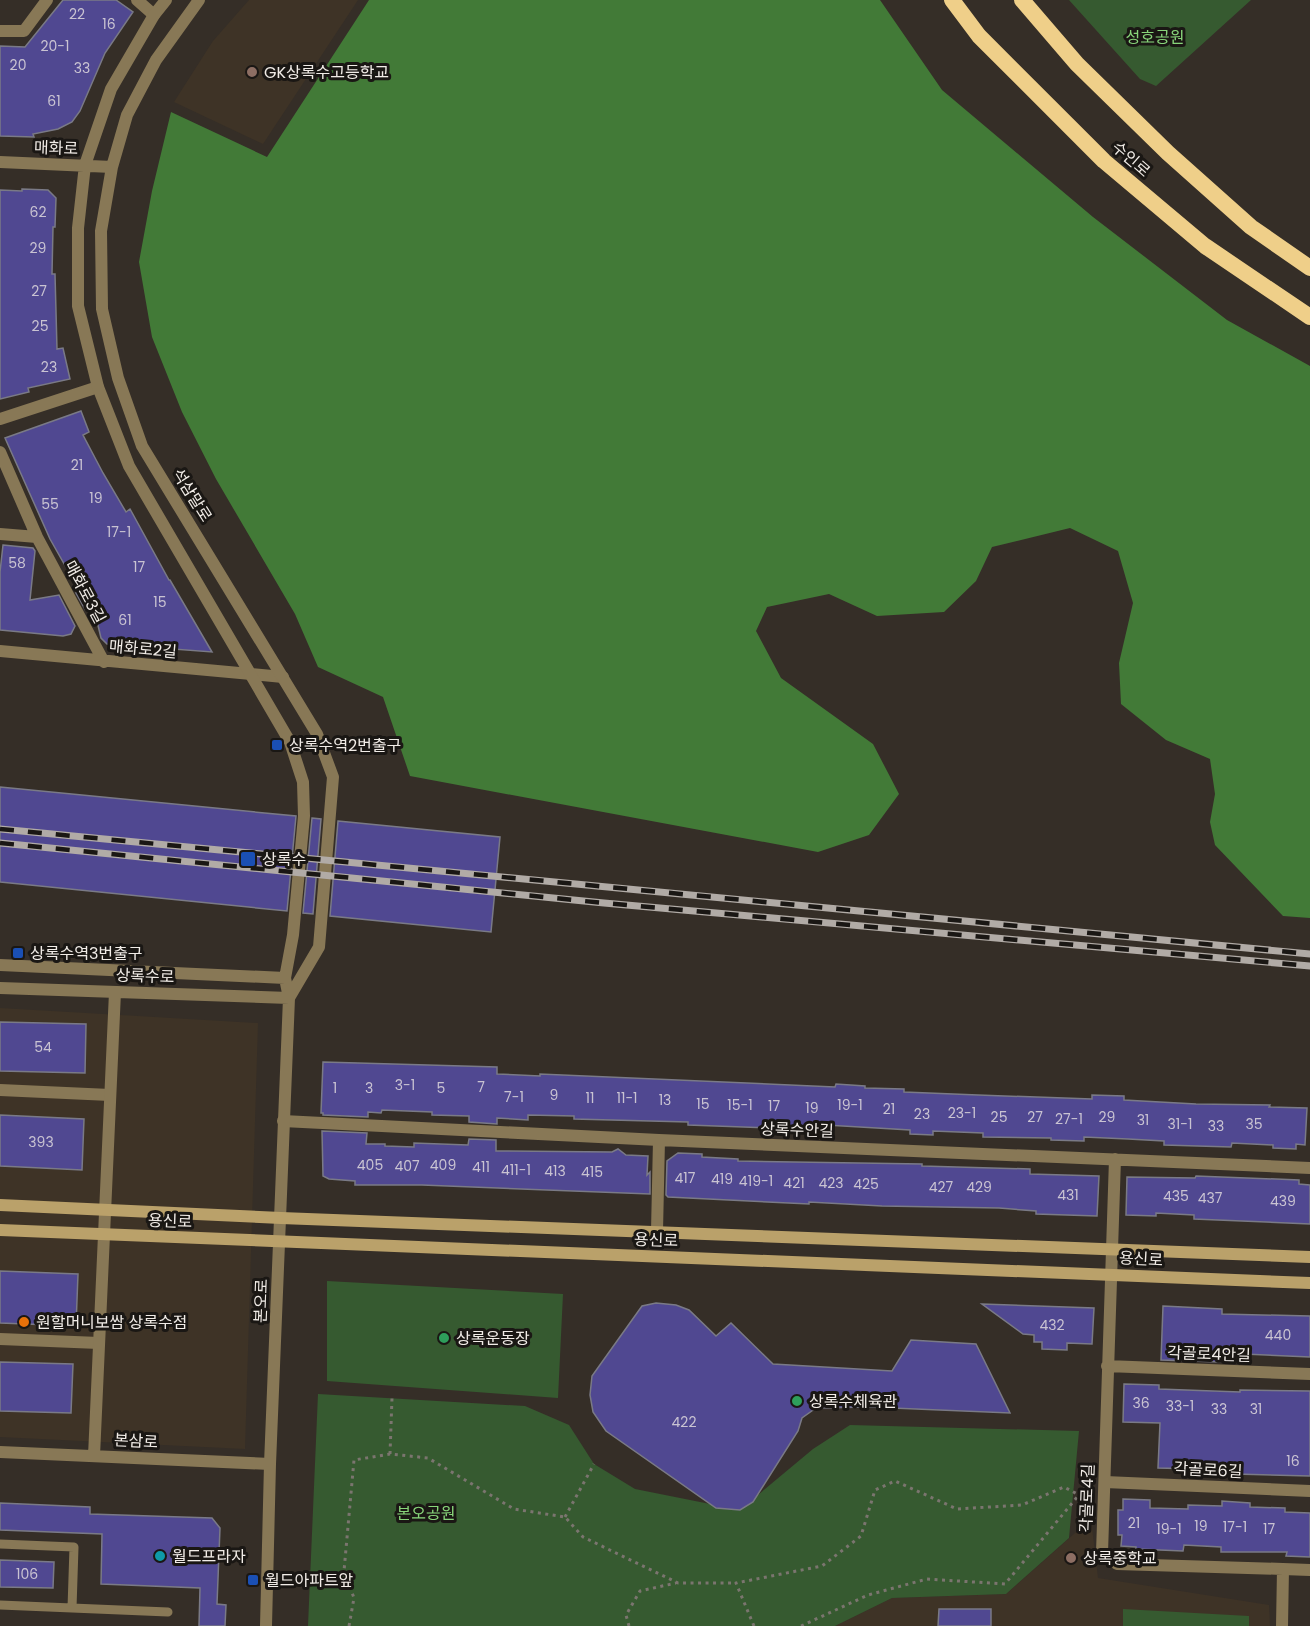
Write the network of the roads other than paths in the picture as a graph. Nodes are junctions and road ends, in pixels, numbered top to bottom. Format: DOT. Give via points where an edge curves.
graph roads {
  1 [pos="47,0"];
  2 [pos="137,0"];
  3 [pos="166,0"];
  4 [pos="199,0"];
  5 [pos="952,0"];
  6 [pos="1022,0"];
  7 [pos="154,15"];
  8 [pos="0,31"];
  9 [pos="0,162"];
  10 [pos="85,165"];
  11 [pos="112,166"];
  12 [pos="1310,268"];
  13 [pos="1310,317"];
  14 [pos="98,387"];
  15 [pos="0,419"];
  16 [pos="0,452"];
  17 [pos="0,534"];
  18 [pos="37,537"];
  19 [pos="0,651"];
  20 [pos="104,662"];
  21 [pos="252,675"];
  22 [pos="283,677"];
  23 [pos="0,965"];
  24 [pos="285,978"];
  25 [pos="0,988"];
  26 [pos="116,992"];
  27 [pos="289,998"];
  28 [pos="0,1090"];
  29 [pos="110,1095"];
  30 [pos="284,1121"];
  31 [pos="659,1140"];
  32 [pos="1115,1159"];
  33 [pos="1310,1168"];
  34 [pos="0,1205"];
  35 [pos="104,1209"];
  36 [pos="281,1218"];
  37 [pos="0,1230"];
  38 [pos="657,1231"];
  39 [pos="103,1235"];
  40 [pos="280,1242"];
  41 [pos="1112,1249"];
  42 [pos="1310,1257"];
  43 [pos="1111,1274"];
  44 [pos="1310,1283"];
  45 [pos="0,1339"];
  46 [pos="99,1343"];
  47 [pos="1107,1366"];
  48 [pos="1310,1374"];
  49 [pos="0,1452"];
  50 [pos="94,1456"];
  51 [pos="270,1464"];
  52 [pos="1105,1482"];
  53 [pos="1310,1491"];
  54 [pos="0,1544"];
  55 [pos="1283,1569"];
  56 [pos="1310,1570"];
  57 [pos="0,1605"];
  58 [pos="72,1608"];
  59 [pos="168,1612"];
  60 [pos="267,1626"];
  61 [pos="1282,1626"];
  1 -- 8 [label="street" via="24,31"];
  2 -- 7 [label="street"];
  3 -- 7 [label="street"];
  4 -- 11 [label="street, 석삼말로" via="156,60 127,115"];
  5 -- 13 [label="highway, 수인로" via="979,36 1104,161 1205,246"];
  6 -- 12 [label="highway, 수인로" via="1077,64 1168,153 1251,227"];
  7 -- 10 [label="street" via="111,89"];
  9 -- 10 [label="street, 매화로"];
  10 -- 11 [label="street, 매화로"];
  10 -- 14 [label="street" via="78,228 78,306"];
  11 -- 22 [label="street, 석삼말로" via="101,231 102,309 118,378 142,446"];
  14 -- 15 [label="street"];
  14 -- 21 [label="street" via="129,466"];
  16 -- 18 [label="street, 매화로3길"];
  17 -- 18 [label="street"];
  18 -- 20 [label="street, 매화로3길"];
  19 -- 20 [label="street, 매화로2길"];
  20 -- 21 [label="street, 매화로2길"];
  21 -- 22 [label="street, 매화로2길"];
  21 -- 24 [label="street" via="290,742 303,782 304,816"];
  22 -- 27 [label="street, 석삼말로" via="317,734 333,777 319,947"];
  23 -- 24 [label="street, 상록수로"];
  24 -- 27 [label="street, 본오로"];
  25 -- 26 [label="street, 상록수로"];
  26 -- 27 [label="street, 상록수로"];
  26 -- 29 [label="street"];
  27 -- 30 [label="street, 본오로"];
  28 -- 29 [label="street"];
  29 -- 35 [label="street"];
  30 -- 31 [label="street, 상록수안길"];
  30 -- 36 [label="street, 본오로"];
  31 -- 32 [label="street, 상록수안길"];
  31 -- 38 [label="street"];
  32 -- 33 [label="street, 상록수안길"];
  32 -- 41 [label="street, 각골로4길"];
  34 -- 35 [label="main road, 용신로"];
  35 -- 36 [label="main road, 용신로"];
  35 -- 39 [label="street"];
  36 -- 38 [label="main road, 용신로"];
  36 -- 40 [label="street, 본오로"];
  37 -- 39 [label="main road, 용신로"];
  38 -- 41 [label="main road, 용신로"];
  39 -- 40 [label="main road, 용신로"];
  39 -- 46 [label="street"];
  40 -- 43 [label="main road, 용신로"];
  40 -- 51 [label="street, 본오로"];
  41 -- 42 [label="main road, 용신로"];
  41 -- 43 [label="street, 각골로4길"];
  43 -- 44 [label="main road, 용신로"];
  43 -- 47 [label="street, 각골로4길"];
  45 -- 46 [label="street"];
  46 -- 50 [label="street"];
  47 -- 48 [label="street, 각골로4안길"];
  47 -- 52 [label="street, 각골로4길"];
  49 -- 50 [label="street, 본삼로"];
  50 -- 51 [label="street, 본삼로"];
  51 -- 60 [label="street, 본오로"];
  52 -- 53 [label="street, 각골로6길"];
  52 -- 55 [label="street, 각골로4길" via="1102,1553 1117,1564"];
  54 -- 58 [label="lane" via="74,1547"];
  55 -- 56 [label="street"];
  55 -- 61 [label="street"];
  57 -- 58 [label="lane"];
  58 -- 59 [label="lane"];
}
